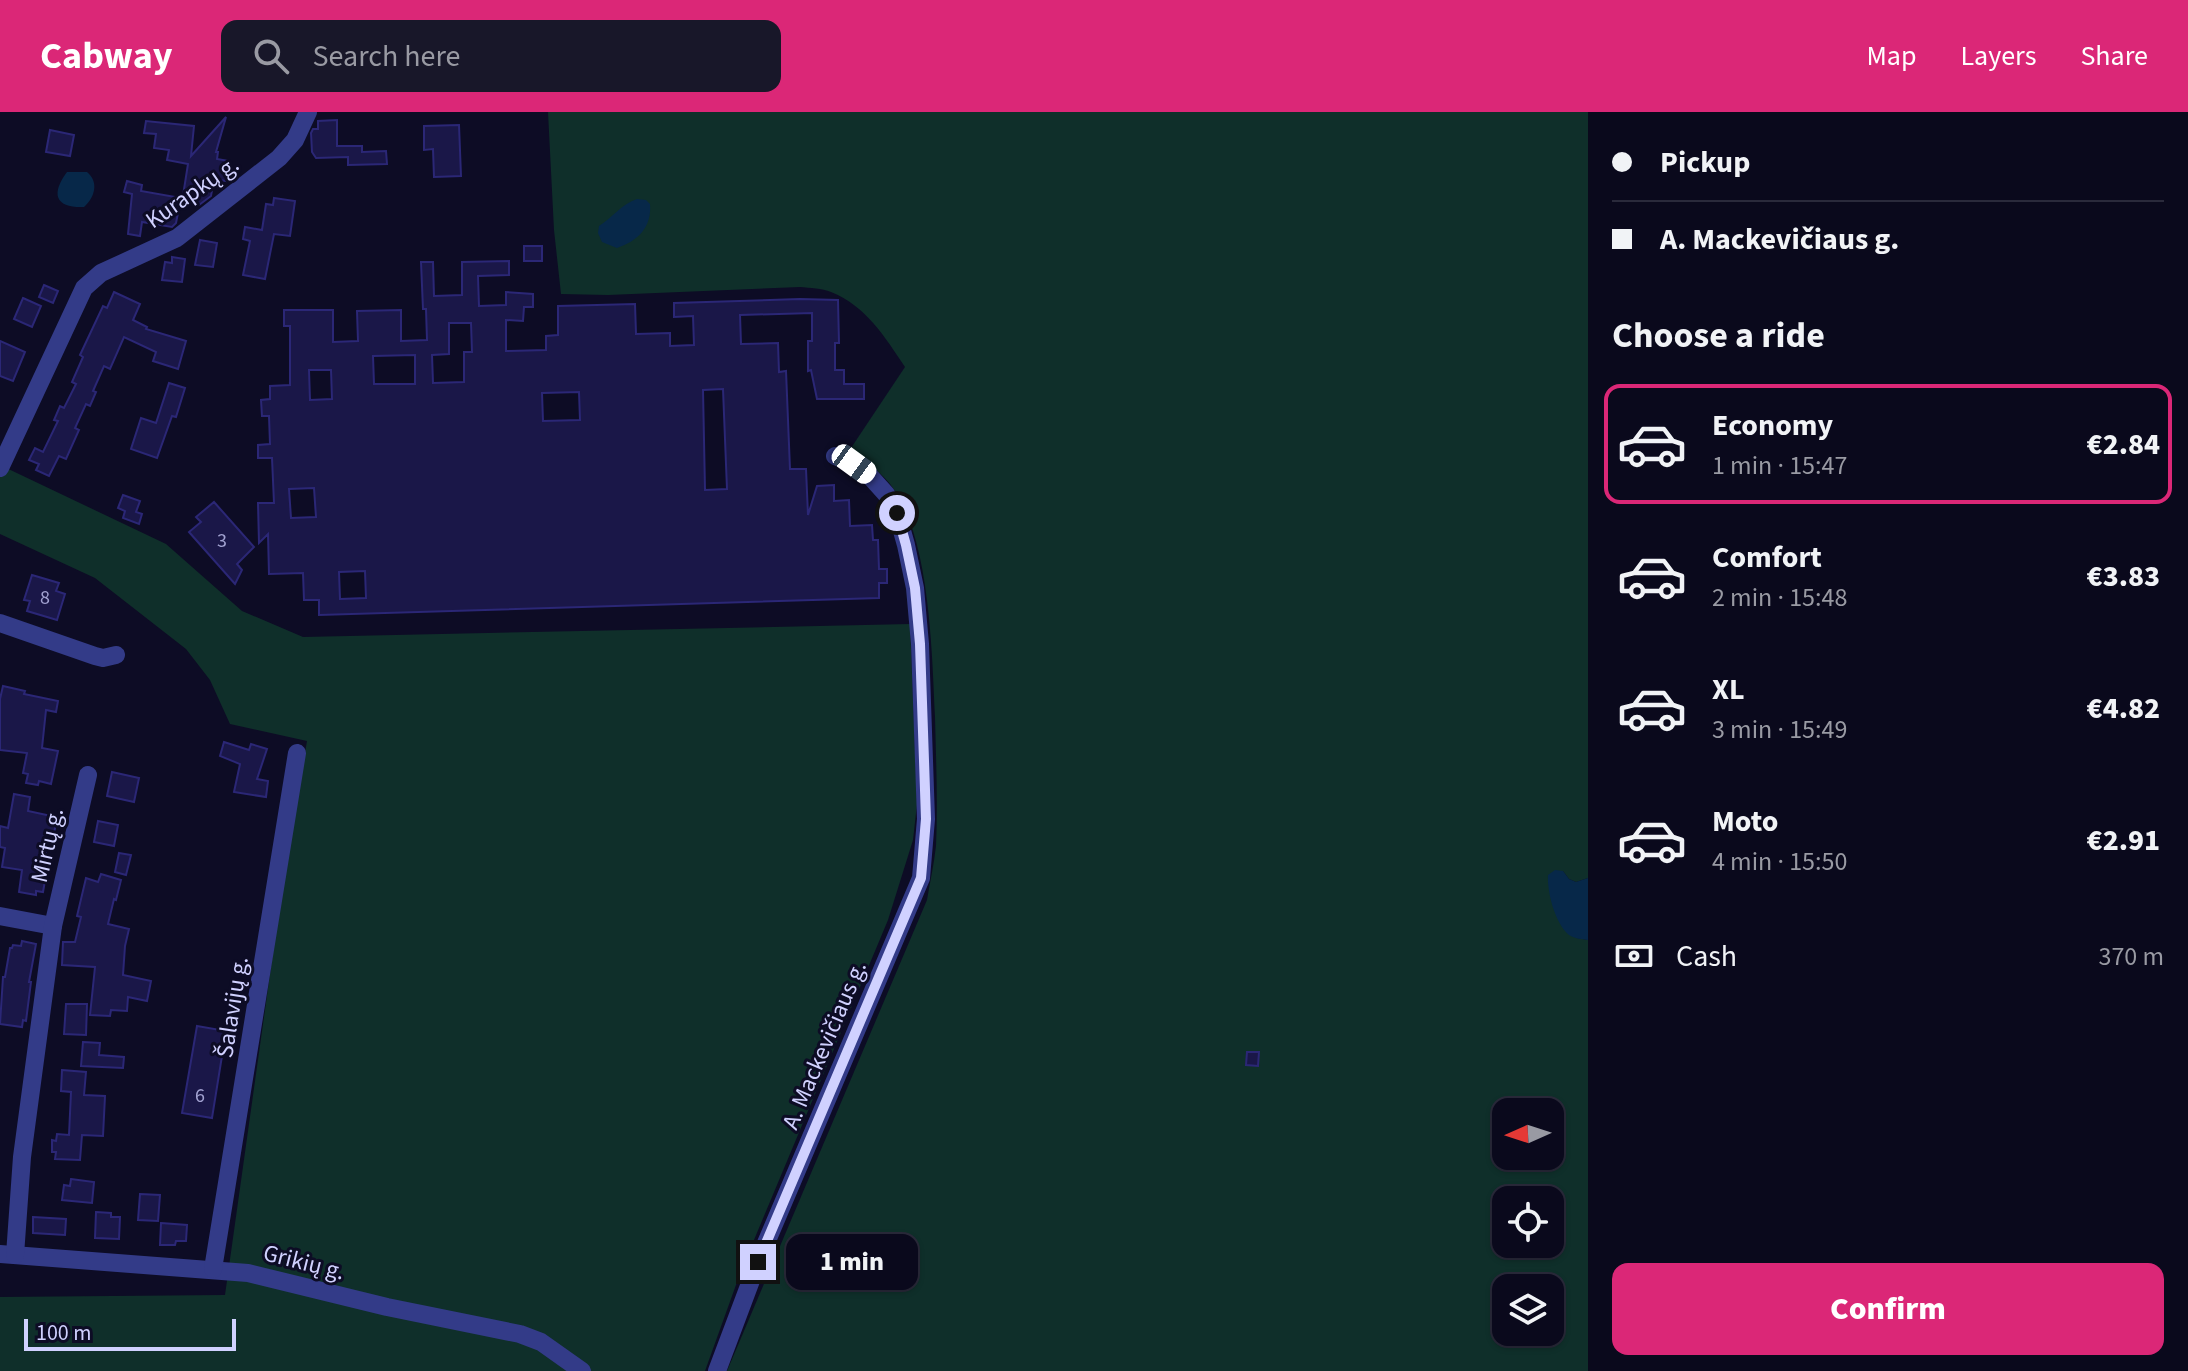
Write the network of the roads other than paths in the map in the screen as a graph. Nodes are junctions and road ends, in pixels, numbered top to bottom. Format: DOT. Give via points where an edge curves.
graph roads {
  1 [pos="308,112"];
  2 [pos="835,456"];
  3 [pos="0,468"];
  4 [pos="0,623"];
  5 [pos="116,655"];
  6 [pos="297,753"];
  7 [pos="88,775"];
  8 [pos="0,916"];
  9 [pos="53,926"];
  10 [pos="8,1255"];
  11 [pos="213,1269"];
  12 [pos="582,1371"];
  13 [pos="717,1371"];
  1 -- 3 [label="street, Kurapkų g." via="279,158 177,238 101,273 84,288"];
  2 -- 13 [label="street, A. Mackevičiaus g." via="868,474 886,494 897,513 915,588 926,819 921,878"];
  4 -- 5 [label="street" via="95,656"];
  6 -- 11 [label="street, Šalavijų g."];
  7 -- 9 [label="street, Mirtų g."];
  8 -- 9 [label="street"];
  9 -- 10 [label="street, Mirtų g."];
  10 -- 11 [label="street, Grikių g."];
  11 -- 12 [label="street, Grikių g." via="520,1334"];
}
